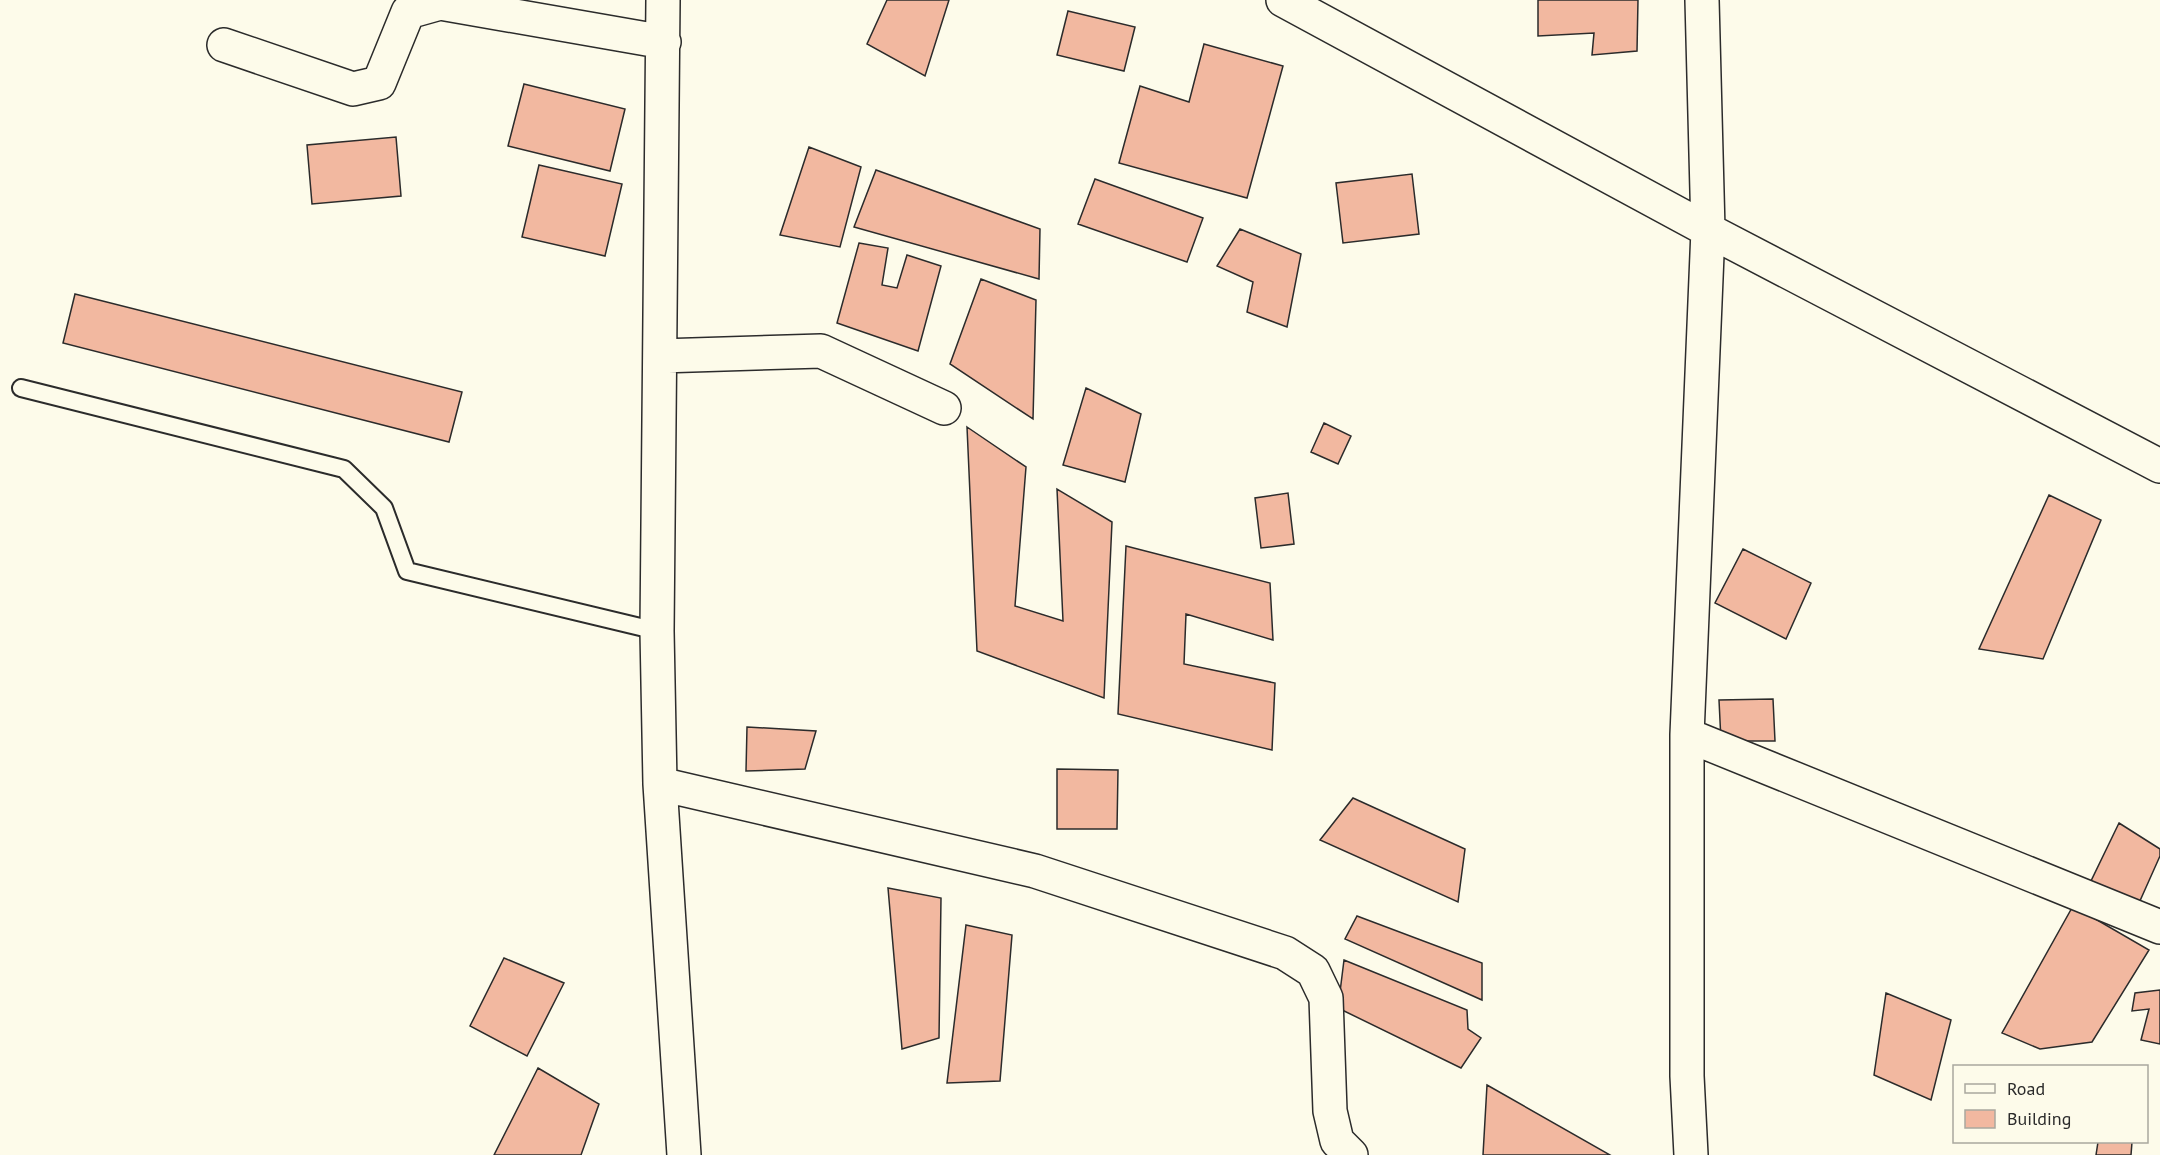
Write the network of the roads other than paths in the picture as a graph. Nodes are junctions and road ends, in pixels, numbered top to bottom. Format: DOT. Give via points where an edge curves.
graph roads {
  1 [pos="663,0"];
  2 [pos="1283,0"];
  3 [pos="1702,0"];
  4 [pos="664,42"];
  5 [pos="225,45"];
  6 [pos="1708,230"];
  7 [pos="660,356"];
  8 [pos="21,388"];
  9 [pos="944,408"];
  10 [pos="2160,466"];
  11 [pos="657,631"];
  12 [pos="1687,735"];
  13 [pos="660,784"];
  14 [pos="2160,927"];
  15 [pos="684,1155"];
  16 [pos="1351,1155"];
  17 [pos="1691,1155"];
  1 -- 4 [label="street"];
  2 -- 6 [label="street"];
  3 -- 6 [label="street"];
  4 -- 5 [label="street" via="440,3 408,12 380,83 353,89"];
  4 -- 7 [label="street"];
  6 -- 10 [label="street"];
  6 -- 12 [label="street"];
  7 -- 9 [label="street" via="821,351"];
  7 -- 11 [label="street"];
  8 -- 11 [label="lane" via="344,470 384,508 407,571"];
  11 -- 13 [label="street"];
  12 -- 14 [label="street"];
  12 -- 17 [label="street" via="1687,1076"];
  13 -- 15 [label="street"];
  13 -- 16 [label="street" via="1035,871 1285,953 1313,971 1326,998 1330,1111 1337,1141"];
}
